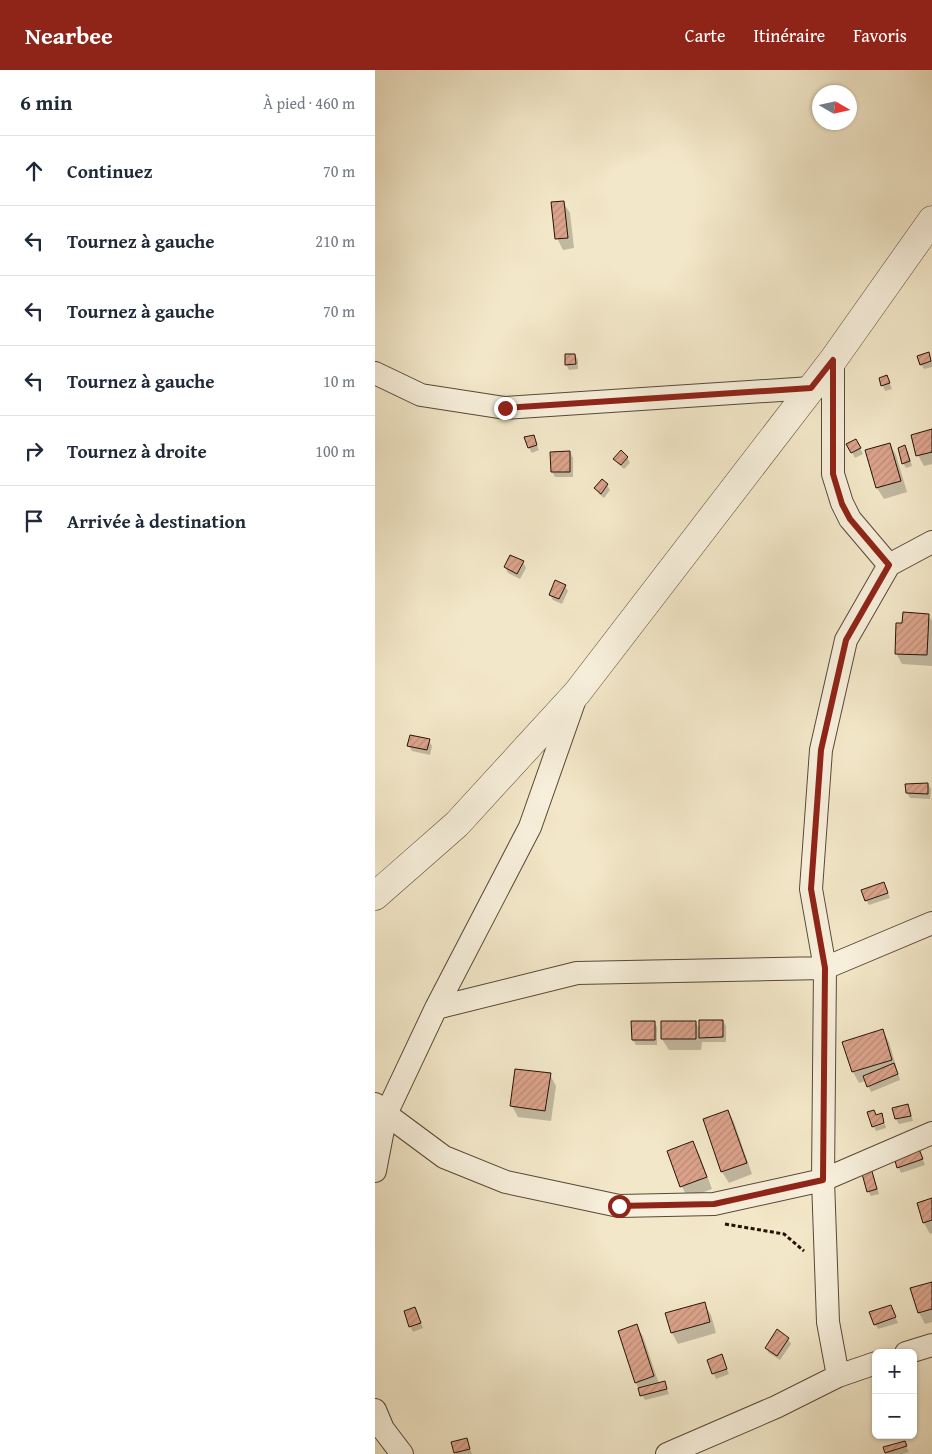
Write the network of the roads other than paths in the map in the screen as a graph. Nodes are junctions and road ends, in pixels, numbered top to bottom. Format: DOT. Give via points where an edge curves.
graph roads {
  1 [pos="932,220"];
  2 [pos="833,360"];
  3 [pos="375,373"];
  4 [pos="811,388"];
  5 [pos="932,542"];
  6 [pos="889,565"];
  7 [pos="577,693"];
  8 [pos="375,896"];
  9 [pos="932,923"];
  10 [pos="825,968"];
  11 [pos="436,1008"];
  12 [pos="380,1109"];
  13 [pos="932,1133"];
  14 [pos="375,1171"];
  15 [pos="823,1180"];
  16 [pos="932,1345"];
  17 [pos="917,1350"];
  18 [pos="872,1364"];
  19 [pos="838,1376"];
  20 [pos="375,1410"];
  21 [pos="402,1454"];
  22 [pos="667,1454"];
  1 -- 2 [label="street"];
  2 -- 4 [label="street"];
  2 -- 6 [label="street" via="833,474 850,519"];
  3 -- 4 [label="street" via="421,395 505,408"];
  4 -- 7 [label="street"];
  5 -- 6 [label="street"];
  6 -- 10 [label="street" via="846,640 821,750 811,889"];
  7 -- 8 [label="street" via="457,824"];
  7 -- 11 [label="street" via="529,827"];
  9 -- 10 [label="street"];
  10 -- 11 [label="street" via="577,973"];
  10 -- 15 [label="street"];
  11 -- 12 [label="street"];
  12 -- 14 [label="street"];
  12 -- 15 [label="street" via="443,1157 506,1182 619,1206 714,1204"];
  13 -- 15 [label="street"];
  15 -- 19 [label="street" via="828,1322"];
  16 -- 17 [label="street"];
  18 -- 19 [label="street"];
  19 -- 22 [label="street"];
  20 -- 21 [label="street" via="383,1429"];
}
